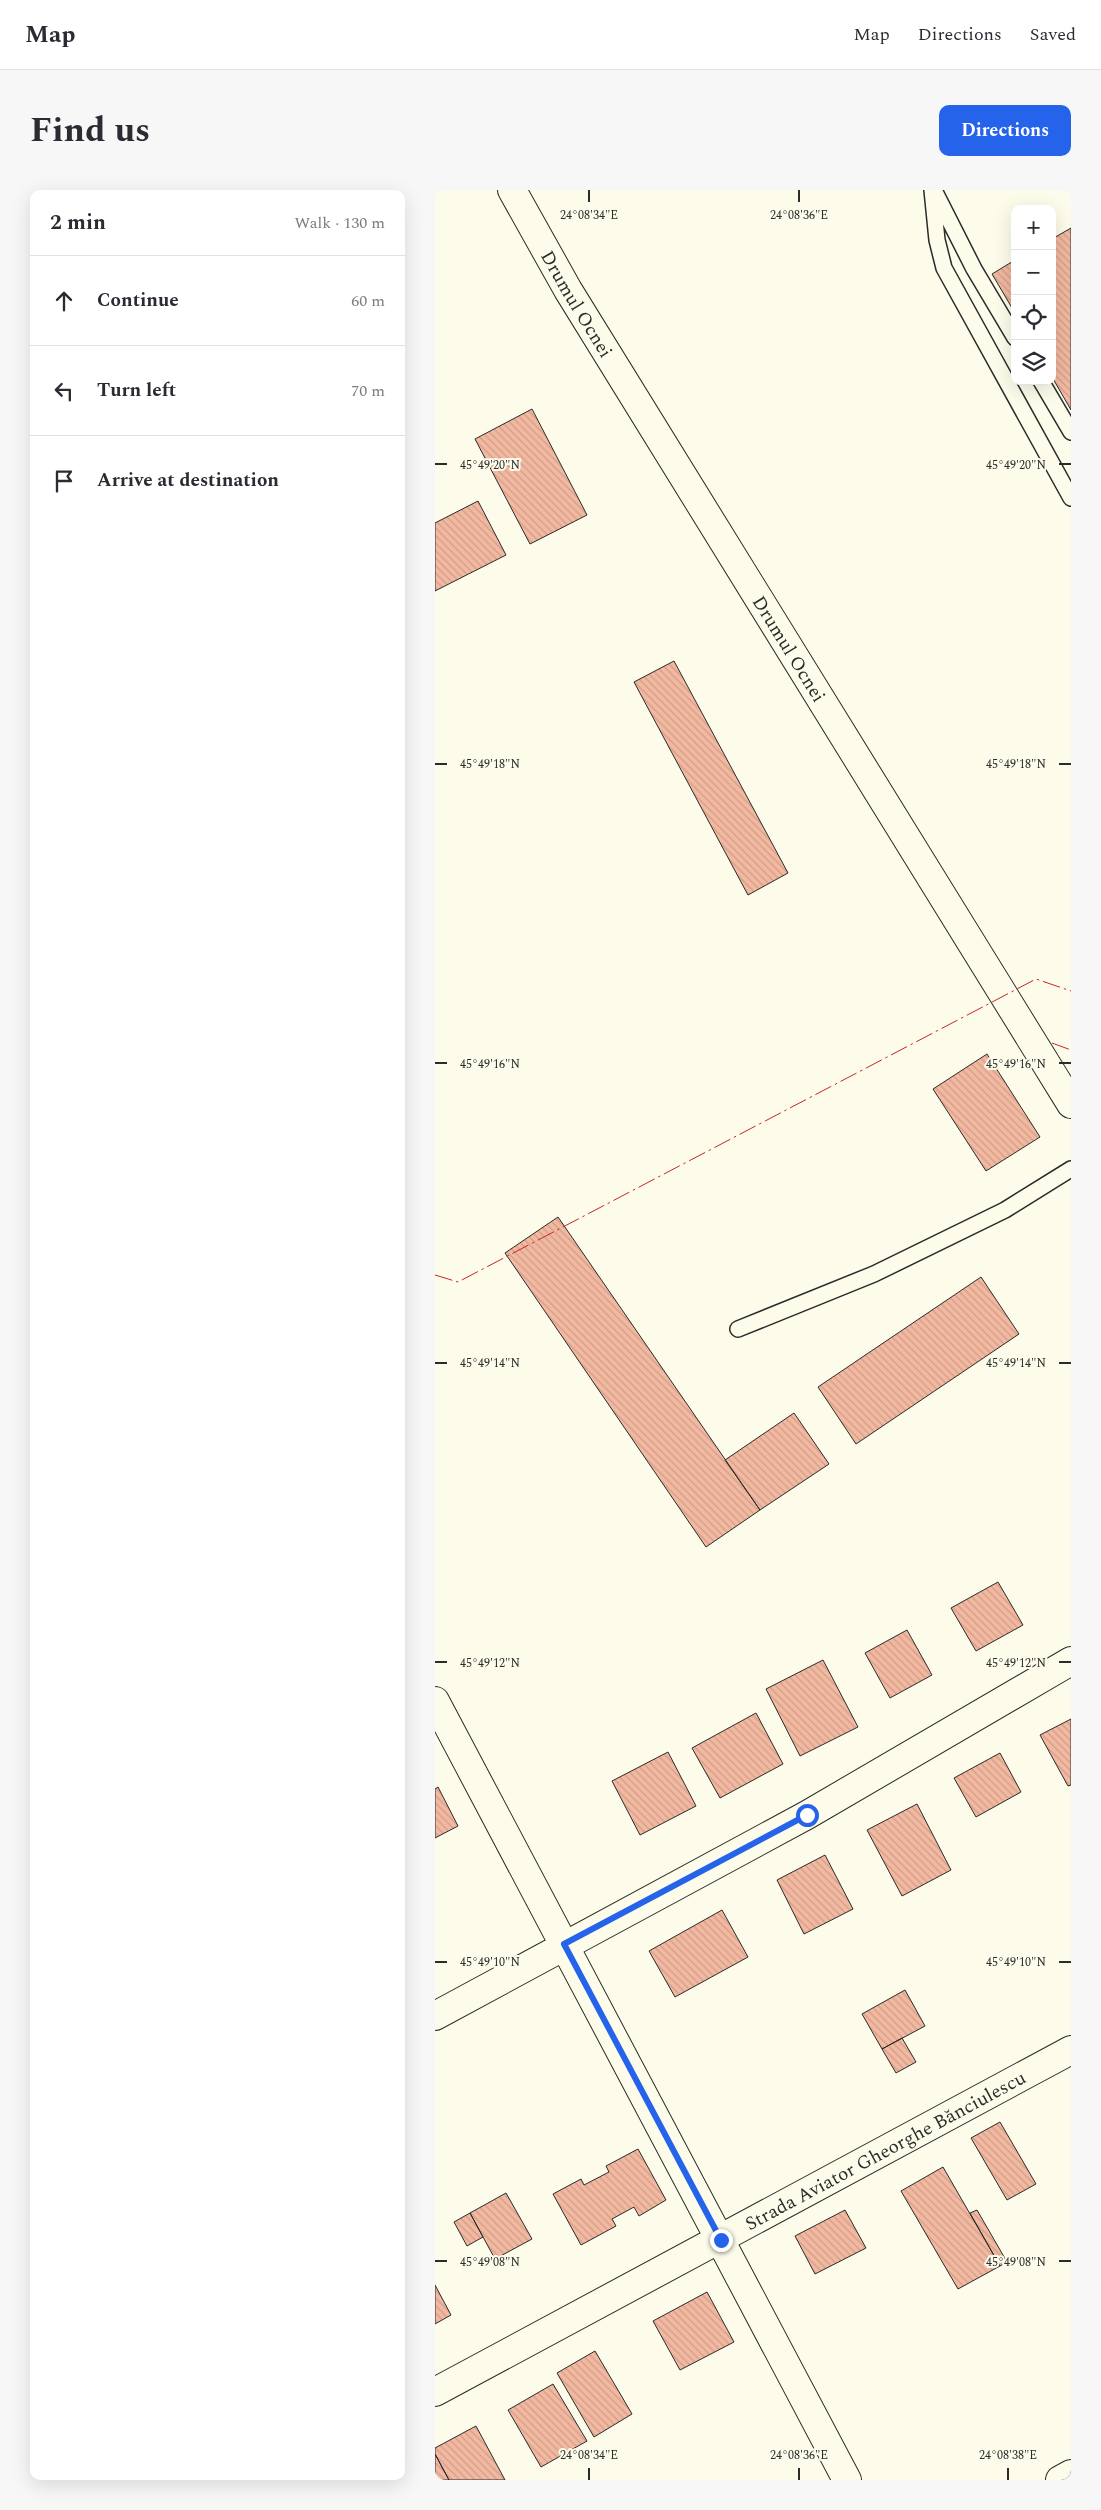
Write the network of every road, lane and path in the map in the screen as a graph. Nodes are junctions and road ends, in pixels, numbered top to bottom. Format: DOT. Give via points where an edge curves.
graph roads {
  1 [pos="512,190"];
  2 [pos="933,190"];
  3 [pos="1011,331"];
  4 [pos="1043,385"];
  5 [pos="1071,432"];
  6 [pos="1071,498"];
  7 [pos="1071,1104"];
  8 [pos="1071,1169"];
  9 [pos="738,1329"];
  10 [pos="1071,1661"];
  11 [pos="435,1701"];
  12 [pos="564,1944"];
  13 [pos="435,2016"];
  14 [pos="1071,2050"];
  15 [pos="721,2240"];
  16 [pos="435,2392"];
  17 [pos="1071,2474"];
  18 [pos="847,2480"];
  19 [pos="1061,2480"];
  1 -- 7 [label="street, Drumul Ocnei" via="568,290"];
  2 -- 3 [label="lane"];
  2 -- 6 [label="lane" via="937,240 944,268"];
  4 -- 5 [label="lane"];
  8 -- 9 [label="lane" via="1005,1210 883,1270"];
  10 -- 12 [label="street" via="807,1815"];
  11 -- 12 [label="street"];
  12 -- 13 [label="street"];
  12 -- 15 [label="street"];
  14 -- 15 [label="street, Strada Aviator Gheorghe Bănciulescu"];
  15 -- 16 [label="street, Strada Aviator Gheorghe Bănciulescu"];
  15 -- 18 [label="street"];
  17 -- 19 [label="street"];
}
